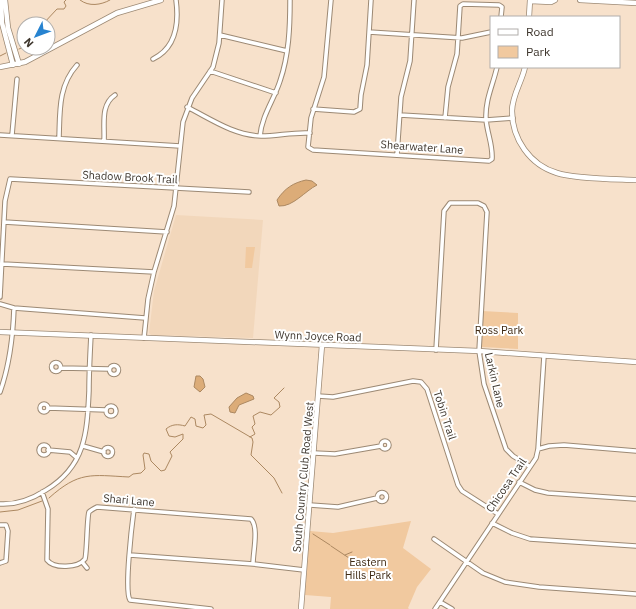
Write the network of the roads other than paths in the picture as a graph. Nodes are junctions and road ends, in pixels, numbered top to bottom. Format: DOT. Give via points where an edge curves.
graph roads {
  1 [pos="1,0"];
  2 [pos="5,0"];
  3 [pos="161,0"];
  4 [pos="176,0"];
  5 [pos="222,0"];
  6 [pos="290,0"];
  7 [pos="331,0"];
  8 [pos="371,0"];
  9 [pos="414,0"];
  10 [pos="530,0"];
  11 [pos="556,0"];
  12 [pos="580,0"];
  13 [pos="636,3"];
  14 [pos="2,16"];
  15 [pos="501,16"];
  16 [pos="529,16"];
  17 [pos="369,32"];
  18 [pos="490,32"];
  19 [pos="412,34"];
  20 [pos="220,35"];
  21 [pos="458,37"];
  22 [pos="287,51"];
  23 [pos="153,59"];
  24 [pos="16,64"];
  25 [pos="77,65"];
  26 [pos="0,67"];
  27 [pos="497,68"];
  28 [pos="525,68"];
  29 [pos="210,71"];
  30 [pos="17,79"];
  31 [pos="276,93"];
  32 [pos="115,95"];
  33 [pos="188,107"];
  34 [pos="313,109"];
  35 [pos="400,115"];
  36 [pos="445,118"];
  37 [pos="513,118"];
  38 [pos="486,120"];
  39 [pos="310,133"];
  40 [pos="0,135"];
  41 [pos="12,135"];
  42 [pos="260,136"];
  43 [pos="59,138"];
  44 [pos="104,141"];
  45 [pos="180,146"];
  46 [pos="397,155"];
  47 [pos="636,180"];
  48 [pos="177,188"];
  49 [pos="249,192"];
  50 [pos="4,222"];
  51 [pos="167,232"];
  52 [pos="3,264"];
  53 [pos="154,272"];
  54 [pos="0,297"];
  55 [pos="0,305"];
  56 [pos="14,308"];
  57 [pos="145,318"];
  58 [pos="0,332"];
  59 [pos="13,333"];
  60 [pos="91,336"];
  61 [pos="144,338"];
  62 [pos="322,345"];
  63 [pos="436,350"];
  64 [pos="479,351"];
  65 [pos="544,356"];
  66 [pos="636,362"];
  67 [pos="61,368"];
  68 [pos="90,368"];
  69 [pos="109,369"];
  70 [pos="0,392"];
  71 [pos="318,396"];
  72 [pos="48,408"];
  73 [pos="88,410"];
  74 [pos="106,410"];
  75 [pos="83,446"];
  76 [pos="381,446"];
  77 [pos="538,449"];
  78 [pos="48,450"];
  79 [pos="636,450"];
  80 [pos="104,452"];
  81 [pos="314,452"];
  82 [pos="77,458"];
  83 [pos="529,466"];
  84 [pos="519,482"];
  85 [pos="42,492"];
  86 [pos="378,498"];
  87 [pos="636,499"];
  88 [pos="0,504"];
  89 [pos="310,505"];
  90 [pos="90,506"];
  91 [pos="93,509"];
  92 [pos="134,509"];
  93 [pos="498,514"];
  94 [pos="492,523"];
  95 [pos="0,525"];
  96 [pos="434,539"];
  97 [pos="636,546"];
  98 [pos="130,555"];
  99 [pos="466,561"];
  100 [pos="0,563"];
  101 [pos="83,563"];
  102 [pos="253,564"];
  103 [pos="87,568"];
  104 [pos="304,570"];
  105 [pos="636,594"];
  106 [pos="440,602"];
  107 [pos="211,609"];
  108 [pos="301,609"];
  109 [pos="435,609"];
  110 [pos="452,609"];
  1 -- 14 [label="street"];
  2 -- 14 [label="street"];
  3 -- 24 [label="street" via="110,16 44,53"];
  4 -- 23 [label="street" via="175,35 163,53"];
  5 -- 20 [label="street"];
  6 -- 22 [label="street"];
  7 -- 34 [label="street" via="324,77"];
  8 -- 17 [label="street"];
  9 -- 19 [label="street"];
  10 -- 11 [label="street"];
  10 -- 16 [label="street"];
  12 -- 13 [label="street"];
  14 -- 24 [label="street"];
  15 -- 21 [label="street" via="502,7 494,4 463,4 460,6"];
  17 -- 19 [label="street"];
  17 -- 34 [label="street" via="360,109 354,112"];
  18 -- 21 [label="street"];
  19 -- 21 [label="street"];
  19 -- 35 [label="street" via="409,68 402,91"];
  20 -- 22 [label="street"];
  20 -- 29 [label="street" via="218,50"];
  21 -- 36 [label="street"];
  22 -- 31 [label="street"];
  24 -- 26 [label="street"];
  25 -- 43 [label="street" via="68,75 63,87"];
  27 -- 38 [label="street" via="487,101"];
  28 -- 37 [label="street" via="513,100"];
  29 -- 31 [label="street"];
  29 -- 33 [label="street"];
  30 -- 41 [label="street"];
  31 -- 42 [label="street" via="263,117"];
  32 -- 44 [label="street" via="105,106"];
  33 -- 42 [label="street" via="232,131"];
  33 -- 45 [label="street"];
  34 -- 39 [label="street"];
  35 -- 36 [label="street"];
  35 -- 46 [label="street"];
  36 -- 38 [label="street"];
  37 -- 38 [label="street"];
  37 -- 47 [label="street" via="516,133 523,147 533,160 549,170 561,174"];
  38 -- 46 [label="street, Shearwater Lane" via="492,149 492,159 488,161"];
  39 -- 42 [label="street" via="290,132"];
  39 -- 46 [label="street, Shearwater Lane" via="310,149"];
  40 -- 41 [label="street"];
  41 -- 43 [label="street"];
  43 -- 44 [label="street"];
  44 -- 45 [label="street"];
  45 -- 48 [label="street"];
  48 -- 49 [label="street, Shadow Brook Trail"];
  48 -- 50 [label="street, Shadow Brook Trail" via="10,179 5,200"];
  48 -- 51 [label="street"];
  50 -- 51 [label="street"];
  50 -- 52 [label="street"];
  51 -- 53 [label="street"];
  52 -- 53 [label="street"];
  52 -- 54 [label="street"];
  53 -- 57 [label="street"];
  55 -- 56 [label="street"];
  56 -- 57 [label="street"];
  56 -- 59 [label="street"];
  57 -- 61 [label="street"];
  58 -- 59 [label="street, Wynn Joyce Road"];
  59 -- 60 [label="street, Wynn Joyce Road"];
  59 -- 70 [label="street" via="7,373"];
  60 -- 61 [label="street, Wynn Joyce Road"];
  60 -- 68 [label="street"];
  61 -- 62 [label="street, Wynn Joyce Road"];
  62 -- 63 [label="street, Wynn Joyce Road"];
  62 -- 71 [label="street, South Country Club Road West"];
  63 -- 64 [label="street, Wynn Joyce Road"];
  63 -- 64 [label="street, Larkin Lane" via="444,211 450,203 478,203 484,206 487,212"];
  64 -- 65 [label="street, Wynn Joyce Road"];
  64 -- 83 [label="street, Larkin Lane" via="484,384 506,449"];
  65 -- 66 [label="street, Wynn Joyce Road"];
  65 -- 77 [label="street, Chicosa Trail"];
  67 -- 68 [label="street"];
  68 -- 69 [label="street"];
  68 -- 73 [label="street"];
  71 -- 81 [label="street, South Country Club Road West"];
  71 -- 93 [label="street, Tobin Trail" via="333,397 413,381 421,382 426,388 458,485"];
  72 -- 73 [label="street"];
  73 -- 74 [label="street"];
  73 -- 75 [label="street"];
  75 -- 80 [label="street"];
  75 -- 82 [label="street"];
  76 -- 81 [label="street" via="336,454"];
  77 -- 79 [label="street" via="564,445"];
  77 -- 83 [label="street, Chicosa Trail" via="536,458"];
  78 -- 82 [label="street" via="70,452"];
  81 -- 89 [label="street, South Country Club Road West"];
  82 -- 85 [label="street" via="64,476"];
  83 -- 84 [label="street, Chicosa Trail"];
  84 -- 87 [label="street" via="535,490 548,492"];
  84 -- 93 [label="street, Chicosa Trail"];
  85 -- 88 [label="street" via="22,502"];
  85 -- 101 [label="street" via="48,505 48,562 71,566"];
  86 -- 89 [label="street" via="338,507"];
  89 -- 104 [label="street, South Country Club Road West"];
  90 -- 91 [label="street"];
  91 -- 92 [label="street, Shari Lane"];
  91 -- 101 [label="street, Shari Lane" via="88,518 87,549"];
  92 -- 98 [label="street"];
  92 -- 102 [label="street, Shari Lane" via="250,519 254,522"];
  93 -- 94 [label="street, Chicosa Trail"];
  94 -- 97 [label="street" via="530,539"];
  94 -- 99 [label="street, Chicosa Trail"];
  95 -- 100 [label="street" via="6,525 8,530 6,560"];
  96 -- 99 [label="street"];
  98 -- 102 [label="street"];
  98 -- 107 [label="street" via="130,600"];
  99 -- 105 [label="street" via="496,579 514,584"];
  99 -- 106 [label="street, Chicosa Trail"];
  101 -- 103 [label="street"];
  102 -- 104 [label="street"];
  104 -- 108 [label="street, South Country Club Road West"];
  106 -- 109 [label="street, Chicosa Trail"];
  106 -- 110 [label="street"];
}
